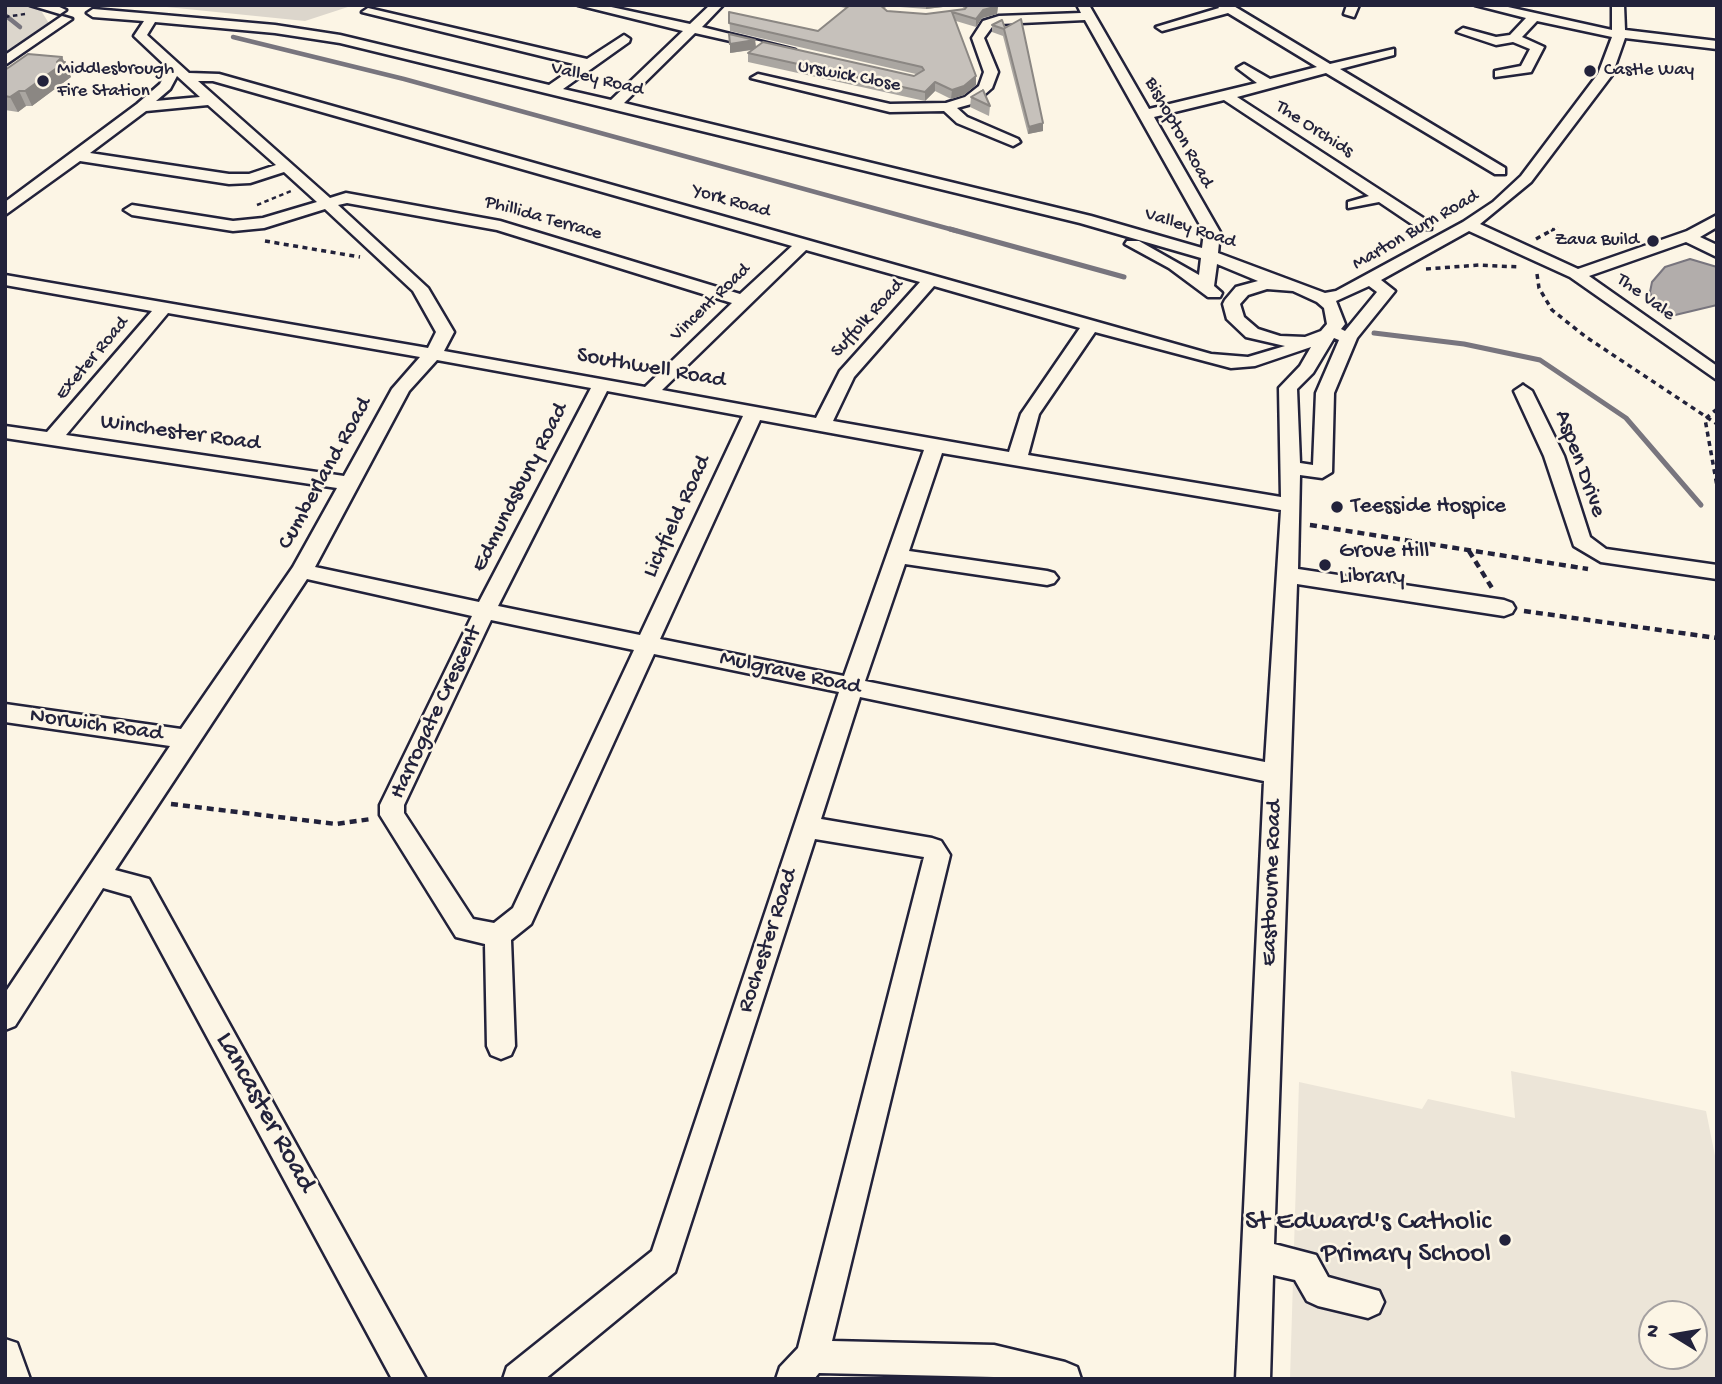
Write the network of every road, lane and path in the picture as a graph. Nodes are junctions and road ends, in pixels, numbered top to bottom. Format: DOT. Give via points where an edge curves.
graph roads {
  1 [pos="36,5"];
  2 [pos="584,5"];
  3 [pos="716,5"];
  4 [pos="1481,5"];
  5 [pos="1618,5"];
  6 [pos="402,6"];
  7 [pos="1226,7"];
  8 [pos="93,9"];
  9 [pos="66,11"];
  10 [pos="1086,11"];
  11 [pos="368,12"];
  12 [pos="24,13"];
  13 [pos="385,16"];
  14 [pos="1534,17"];
  15 [pos="5,18"];
  16 [pos="152,18"];
  17 [pos="1161,27"];
  18 [pos="690,29"];
  19 [pos="1463,32"];
  20 [pos="1619,34"];
  21 [pos="1514,38"];
  22 [pos="624,39"];
  23 [pos="1374,44"];
  24 [pos="1717,45"];
  25 [pos="1390,52"];
  26 [pos="808,55"];
  27 [pos="5,61"];
  28 [pos="1405,61"];
  29 [pos="590,64"];
  30 [pos="1244,68"];
  31 [pos="1326,69"];
  32 [pos="181,72"];
  33 [pos="1500,74"];
  34 [pos="758,78"];
  35 [pos="1268,84"];
  36 [pos="552,90"];
  37 [pos="268,92"];
  38 [pos="1227,96"];
  39 [pos="227,103"];
  40 [pos="614,105"];
  41 [pos="142,107"];
  42 [pos="947,107"];
  43 [pos="1146,113"];
  44 [pos="1455,129"];
  45 [pos="1437,135"];
  46 [pos="1009,136"];
  47 [pos="79,156"];
  48 [pos="285,167"];
  49 [pos="1500,171"];
  50 [pos="1381,197"];
  51 [pos="326,204"];
  52 [pos="1353,205"];
  53 [pos="5,210"];
  54 [pos="132,210"];
  55 [pos="1085,219"];
  56 [pos="1717,220"];
  57 [pos="1469,225"];
  58 [pos="1425,226"];
  59 [pos="1687,236"];
  60 [pos="803,244"];
  61 [pos="1717,253"];
  62 [pos="1208,255"];
  63 [pos="1525,268"];
  64 [pos="1536,268"];
  65 [pos="1421,269"];
  66 [pos="1576,274"];
  67 [pos="5,280"];
  68 [pos="931,280"];
  69 [pos="1371,280"];
  70 [pos="1280,284"];
  71 [pos="1206,287"];
  72 [pos="1323,298"];
  73 [pos="744,301"];
  74 [pos="1231,304"];
  75 [pos="165,306"];
  76 [pos="1090,326"];
  77 [pos="1252,332"];
  78 [pos="1336,335"];
  79 [pos="1307,342"];
  80 [pos="433,354"];
  81 [pos="1265,358"];
  82 [pos="1717,375"];
  83 [pos="601,386"];
  84 [pos="1288,388"];
  85 [pos="1523,391"];
  86 [pos="650,394"];
  87 [pos="1717,409"];
  88 [pos="754,412"];
  89 [pos="1705,419"];
  90 [pos="1717,424"];
  91 [pos="822,425"];
  92 [pos="5,432"];
  93 [pos="52,439"];
  94 [pos="935,446"];
  95 [pos="1709,446"];
  96 [pos="1717,454"];
  97 [pos="1017,459"];
  98 [pos="1291,468"];
  99 [pos="348,483"];
  100 [pos="1717,486"];
  101 [pos="1227,494"];
  102 [pos="1290,505"];
  103 [pos="1469,550"];
  104 [pos="897,556"];
  105 [pos="1591,569"];
  106 [pos="302,570"];
  107 [pos="1717,572"];
  108 [pos="1287,575"];
  109 [pos="1047,579"];
  110 [pos="1504,608"];
  111 [pos="485,611"];
  112 [pos="1717,638"];
  113 [pos="646,643"];
  114 [pos="852,687"];
  115 [pos="5,713"];
  116 [pos="187,739"];
  117 [pos="1278,774"];
  118 [pos="146,801"];
  119 [pos="392,815"];
  120 [pos="806,827"];
  121 [pos="97,876"];
  122 [pos="498,935"];
  123 [pos="13,991"];
  124 [pos="5,1017"];
  125 [pos="500,1046"];
  126 [pos="1259,1256"];
  127 [pos="1368,1302"];
  128 [pos="5,1355"];
  129 [pos="802,1368"];
  130 [pos="969,1369"];
  131 [pos="14,1379"];
  132 [pos="410,1379"];
  133 [pos="519,1379"];
  134 [pos="1065,1379"];
  135 [pos="1253,1379"];
  1 -- 9 [label="street"];
  2 -- 18 [label="street"];
  3 -- 18 [label="street"];
  4 -- 14 [label="street"];
  5 -- 20 [label="street, Marton Burn Road"];
  6 -- 13 [label="street"];
  7 -- 17 [label="street"];
  7 -- 31 [label="street"];
  8 -- 9 [label="street, Valley Road"];
  8 -- 16 [label="street, Valley Road"];
  9 -- 27 [label="street"];
  10 -- 42 [label="street, Urswick Close" via="983,22 978,38 991,72 985,88 970,100"];
  10 -- 43 [label="street, Bishopton Road"];
  11 -- 13 [label="street"];
  12 -- 15 [label="path"];
  13 -- 29 [label="street"];
  14 -- 20 [label="street"];
  14 -- 21 [label="street"];
  16 -- 32 [label="street, Cumberland Road" via="139,36"];
  16 -- 36 [label="street, Valley Road" via="309,33"];
  18 -- 26 [label="street"];
  18 -- 40 [label="street"];
  19 -- 21 [label="street" via="1496,41"];
  20 -- 24 [label="street"];
  20 -- 57 [label="street, Marton Burn Road" via="1605,75 1554,144 1526,179"];
  21 -- 33 [label="street" via="1537,47 1526,69"];
  22 -- 29 [label="street"];
  23 -- 25 [label="street"];
  25 -- 28 [label="street"];
  25 -- 31 [label="street"];
  29 -- 36 [label="street"];
  30 -- 35 [label="street"];
  31 -- 35 [label="street"];
  31 -- 45 [label="street"];
  32 -- 37 [label="street, York Road"];
  32 -- 39 [label="street, Cumberland Road"];
  32 -- 41 [label="street"];
  34 -- 42 [label="street, Urswick Close" via="773,86 890,108"];
  35 -- 38 [label="street"];
  36 -- 40 [label="street, Valley Road"];
  37 -- 39 [label="street"];
  37 -- 60 [label="street, York Road"];
  38 -- 43 [label="street"];
  38 -- 50 [label="street, The Orchids"];
  39 -- 41 [label="street" via="173,102"];
  39 -- 48 [label="street, Cumberland Road"];
  40 -- 55 [label="street, Valley Road"];
  41 -- 47 [label="street"];
  42 -- 46 [label="street" via="962,120"];
  43 -- 62 [label="street, Bishopton Road" via="1212,232"];
  44 -- 45 [label="street"];
  45 -- 49 [label="street"];
  47 -- 48 [label="street" via="229,179"];
  47 -- 53 [label="street"];
  48 -- 51 [label="street, Cumberland Road"];
  50 -- 52 [label="street"];
  50 -- 58 [label="street, The Orchids"];
  51 -- 54 [label="street, Phillida Terrace" via="264,223 233,226"];
  51 -- 73 [label="street, Phillida Terrace" via="346,198 499,226"];
  51 -- 80 [label="street, Cumberland Road" via="420,288 445,332"];
  55 -- 62 [label="street, Valley Road"];
  55 -- 71 [label="street, Valley Road" via="1175,265"];
  56 -- 59 [label="street"];
  57 -- 66 [label="street, The Vale"];
  57 -- 69 [label="street, Marton Burn Road"];
  59 -- 61 [label="street"];
  59 -- 66 [label="street"];
  60 -- 68 [label="street, York Road"];
  60 -- 73 [label="street, Vincent Road"];
  62 -- 70 [label="street, Valley Road"];
  62 -- 71 [label="street, Bishopton Road"];
  63 -- 65 [label="path"];
  64 -- 89 [label="path" via="1539,288 1552,310"];
  66 -- 82 [label="street, The Vale"];
  67 -- 75 [label="street, Southwell Road"];
  68 -- 76 [label="street, York Road"];
  68 -- 91 [label="street, Suffolk Road" via="846,375"];
  69 -- 72 [label="street, Marton Burn Road" via="1341,295"];
  69 -- 78 [label="street" via="1387,292"];
  70 -- 72 [label="street"];
  70 -- 74 [label="street" via="1253,286"];
  71 -- 74 [label="street, Valley Road"];
  72 -- 78 [label="street" via="1336,315"];
  73 -- 86 [label="street, Vincent Road"];
  74 -- 77 [label="street, Valley Road" via="1236,319"];
  75 -- 80 [label="street, Southwell Road"];
  75 -- 93 [label="street, Exeter Road"];
  76 -- 81 [label="street, York Road" via="1231,363"];
  76 -- 97 [label="street" via="1030,414"];
  77 -- 79 [label="street" via="1279,341"];
  77 -- 81 [label="street, Valley Road"];
  78 -- 79 [label="street"];
  78 -- 84 [label="street"];
  78 -- 98 [label="street" via="1325,393 1322,472"];
  79 -- 81 [label="street, York Road"];
  80 -- 83 [label="street, Southwell Road"];
  80 -- 99 [label="street, Cumberland Road" via="401,389"];
  81 -- 84 [label="street, Valley Road"];
  83 -- 86 [label="street, Southwell Road"];
  83 -- 111 [label="street, Edmundsbury Road"];
  84 -- 98 [label="street, Eastbourne Road"];
  85 -- 107 [label="street, Aspen Drive" via="1554,456 1581,541 1601,555"];
  86 -- 88 [label="street, Southwell Road"];
  87 -- 89 [label="path"];
  88 -- 91 [label="street, Southwell Road"];
  88 -- 113 [label="street, Lichfield Road"];
  89 -- 90 [label="path"];
  89 -- 95 [label="path"];
  91 -- 94 [label="street, Southwell Road"];
  92 -- 93 [label="street, Winchester Road"];
  93 -- 99 [label="street, Winchester Road"];
  94 -- 97 [label="street, Southwell Road"];
  94 -- 104 [label="street, Rochester Road"];
  95 -- 96 [label="path"];
  95 -- 100 [label="path"];
  97 -- 101 [label="street, Southwell Road"];
  98 -- 102 [label="street, Eastbourne Road"];
  99 -- 106 [label="street, Cumberland Road"];
  101 -- 102 [label="street, Southwell Road"];
  102 -- 103 [label="path" via="1308,525"];
  102 -- 108 [label="street, Eastbourne Road"];
  103 -- 105 [label="path"];
  103 -- 110 [label="path"];
  104 -- 109 [label="street"];
  104 -- 114 [label="street, Rochester Road"];
  106 -- 111 [label="street, Mulgrave Road"];
  106 -- 116 [label="street, Cumberland Road"];
  108 -- 110 [label="street"];
  108 -- 117 [label="street, Eastbourne Road"];
  110 -- 112 [label="path"];
  111 -- 113 [label="street, Mulgrave Road"];
  111 -- 119 [label="street, Harrogate Crescent" via="392,804"];
  113 -- 114 [label="street, Mulgrave Road"];
  113 -- 122 [label="street" via="522,916"];
  114 -- 117 [label="street, Mulgrave Road"];
  114 -- 120 [label="street, Rochester Road"];
  115 -- 116 [label="street, Norwich Road"];
  116 -- 118 [label="street, Cumberland Road"];
  117 -- 126 [label="street, Eastbourne Road"];
  118 -- 119 [label="path" via="336,824"];
  118 -- 121 [label="street, Cumberland Road"];
  119 -- 122 [label="street, Harrogate Crescent" via="466,929"];
  120 -- 129 [label="street" via="932,848 937,855"];
  120 -- 133 [label="street, Rochester Road" via="664,1261"];
  121 -- 123 [label="street, Cumberland Road"];
  121 -- 132 [label="street, Lancaster Road" via="140,887"];
  122 -- 125 [label="street"];
  123 -- 124 [label="street, Cumberland Road"];
  126 -- 127 [label="street" via="1305,1266 1318,1290"];
  126 -- 135 [label="street, Eastbourne Road"];
  128 -- 131 [label="street"];
  129 -- 130 [label="street"];
  130 -- 134 [label="street" via="994,1361"];
}
